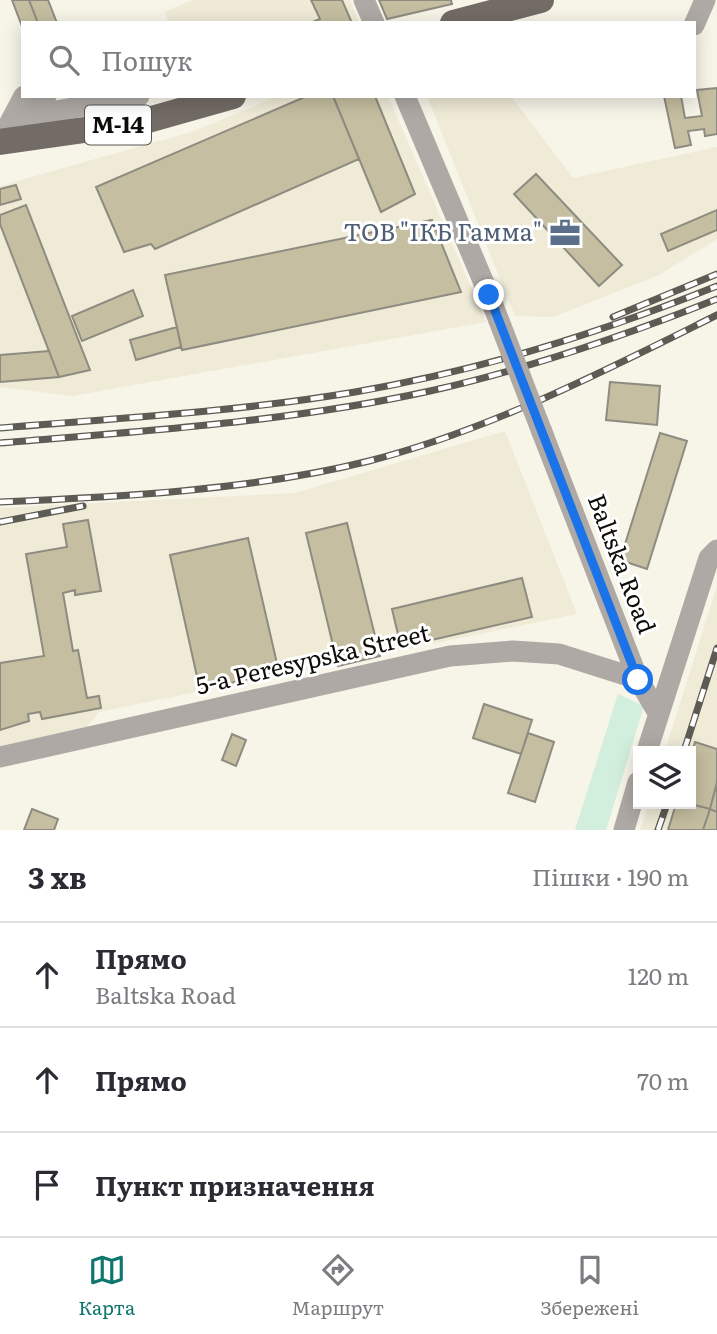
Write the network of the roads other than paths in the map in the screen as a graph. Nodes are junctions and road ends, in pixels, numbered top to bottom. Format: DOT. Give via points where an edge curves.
graph roads {
  1 [pos="364,0"];
  2 [pos="541,0"];
  3 [pos="705,0"];
  4 [pos="510,15"];
  5 [pos="373,21"];
  6 [pos="467,21"];
  7 [pos="696,21"];
  8 [pos="43,98"];
  9 [pos="128,98"];
  10 [pos="220,98"];
  11 [pos="406,98"];
  12 [pos="179,104"];
  13 [pos="11,120"];
  14 [pos="717,550"];
  15 [pos="638,680"];
  16 [pos="658,713"];
  17 [pos="648,746"];
  18 [pos="0,757"];
  19 [pos="633,799"];
  20 [pos="624,830"];
  1 -- 5 [label="street"];
  2 -- 4 [label="main road"];
  3 -- 7 [label="street"];
  4 -- 6 [label="main road"];
  8 -- 13 [label="street"];
  9 -- 13 [label="street"];
  10 -- 12 [label="main road, М-14"];
  11 -- 15 [label="street, Baltska Road, bridge" via="489,295"];
  12 -- 13 [label="main road, М-14" via="141,122"];
  14 -- 16 [label="street" via="709,558"];
  15 -- 16 [label="street, Baltska Road"];
  15 -- 18 [label="street, 5-a Peresypska Street" via="559,654 513,651 450,656"];
  16 -- 17 [label="street"];
  19 -- 20 [label="street"];
}
